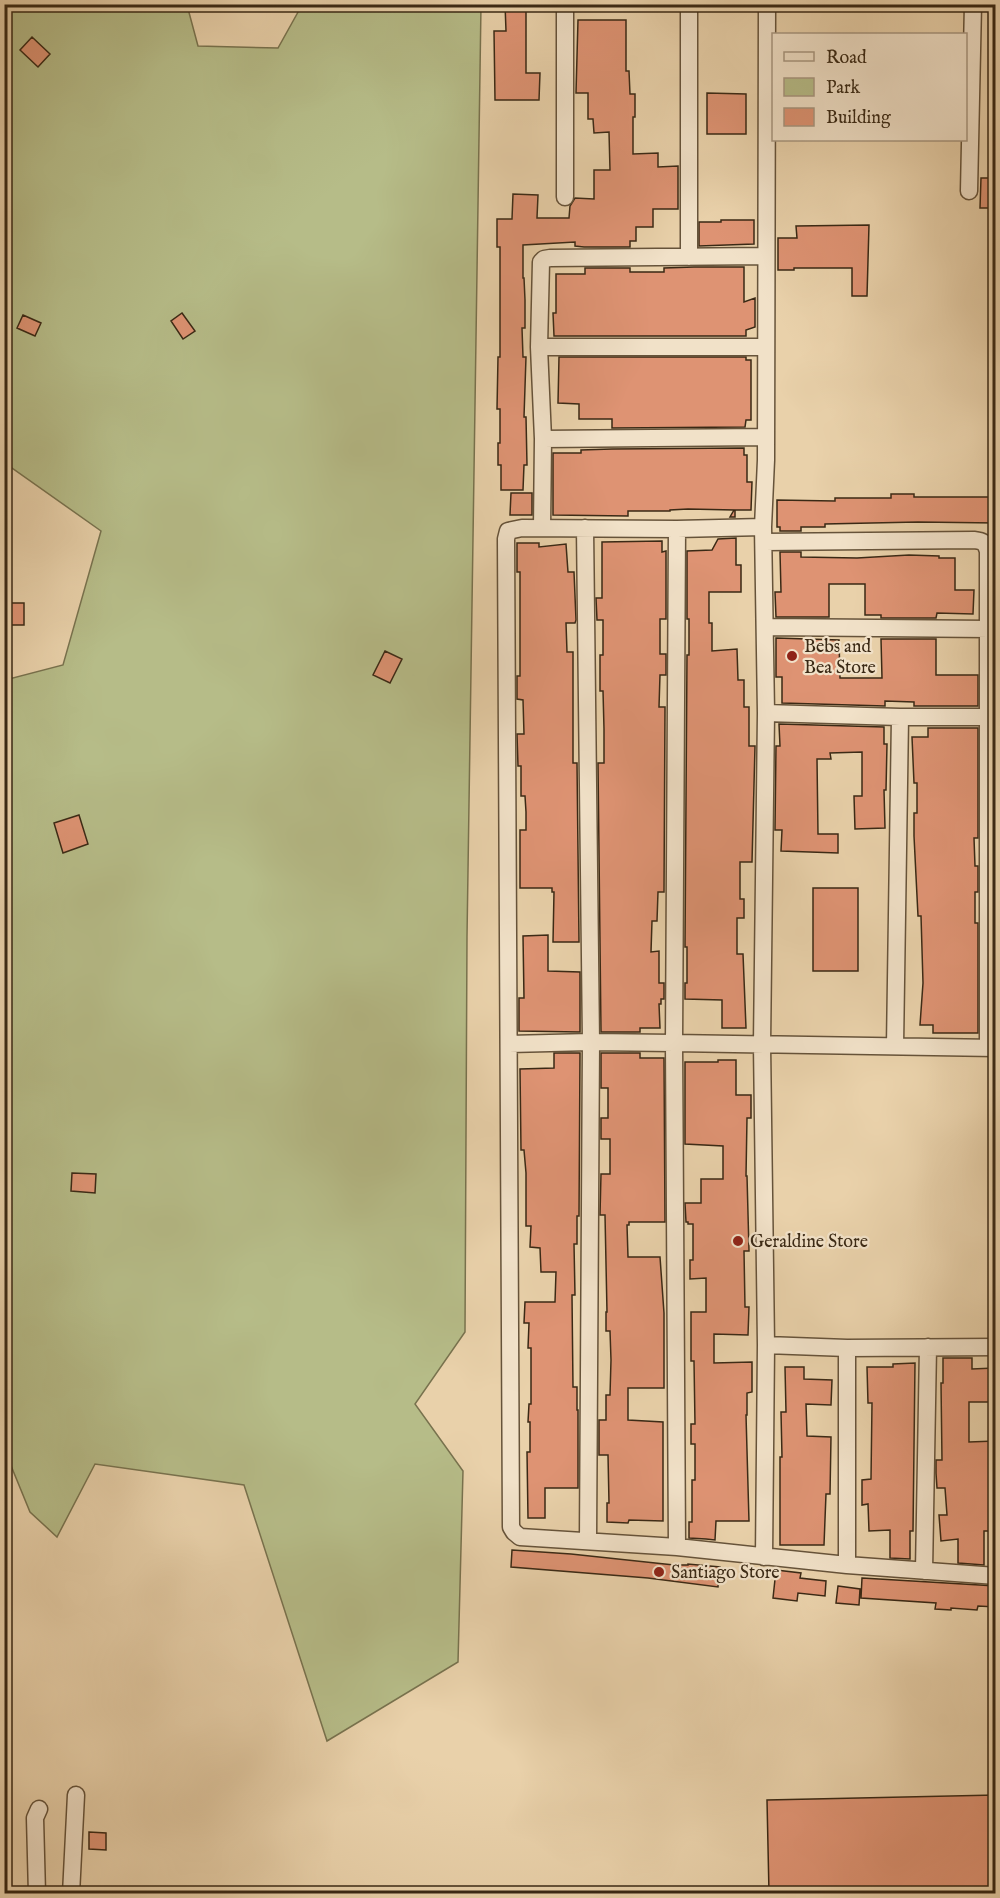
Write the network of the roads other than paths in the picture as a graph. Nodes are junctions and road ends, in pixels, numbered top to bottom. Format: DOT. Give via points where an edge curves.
graph roads {
  1 [pos="565,4"];
  2 [pos="689,4"];
  3 [pos="767,4"];
  4 [pos="972,4"];
  5 [pos="969,190"];
  6 [pos="565,197"];
  7 [pos="765,256"];
  8 [pos="689,257"];
  9 [pos="539,347"];
  10 [pos="766,347"];
  11 [pos="766,437"];
  12 [pos="543,439"];
  13 [pos="542,528"];
  14 [pos="585,528"];
  15 [pos="677,529"];
  16 [pos="764,535"];
  17 [pos="766,627"];
  18 [pos="989,629"];
  19 [pos="766,713"];
  20 [pos="900,717"];
  21 [pos="989,717"];
  22 [pos="591,1042"];
  23 [pos="675,1043"];
  24 [pos="509,1044"];
  25 [pos="762,1044"];
  26 [pos="895,1046"];
  27 [pos="992,1048"];
  28 [pos="766,1345"];
  29 [pos="928,1347"];
  30 [pos="996,1347"];
  31 [pos="847,1348"];
  32 [pos="588,1541"];
  33 [pos="677,1547"];
  34 [pos="764,1557"];
  35 [pos="847,1565"];
  36 [pos="924,1571"];
  37 [pos="996,1576"];
  38 [pos="76,1795"];
  39 [pos="39,1809"];
  40 [pos="37,1893"];
  41 [pos="71,1893"];
  1 -- 6 [label="street"];
  2 -- 8 [label="street"];
  3 -- 7 [label="street"];
  4 -- 5 [label="street"];
  7 -- 8 [label="street"];
  7 -- 10 [label="street"];
  8 -- 9 [label="street" via="544,259 539,269"];
  9 -- 10 [label="street"];
  9 -- 12 [label="street"];
  10 -- 11 [label="street"];
  11 -- 12 [label="street"];
  11 -- 16 [label="street"];
  12 -- 13 [label="street"];
  13 -- 14 [label="street"];
  13 -- 24 [label="street" via="508,531 506,539"];
  14 -- 15 [label="street"];
  14 -- 22 [label="street"];
  15 -- 16 [label="street"];
  15 -- 23 [label="street"];
  16 -- 17 [label="street"];
  16 -- 18 [label="street" via="982,540 988,551"];
  17 -- 18 [label="street"];
  17 -- 19 [label="street"];
  18 -- 21 [label="street"];
  19 -- 20 [label="street"];
  19 -- 25 [label="street"];
  20 -- 21 [label="street"];
  20 -- 26 [label="street"];
  21 -- 27 [label="street"];
  22 -- 23 [label="street"];
  22 -- 24 [label="street"];
  22 -- 32 [label="street"];
  23 -- 25 [label="street"];
  23 -- 33 [label="street"];
  24 -- 32 [label="street" via="511,1527 520,1537"];
  25 -- 26 [label="street"];
  25 -- 28 [label="street"];
  26 -- 27 [label="street"];
  28 -- 31 [label="street"];
  28 -- 34 [label="street"];
  29 -- 30 [label="street"];
  29 -- 31 [label="street"];
  29 -- 36 [label="street"];
  31 -- 35 [label="street"];
  32 -- 33 [label="street"];
  33 -- 34 [label="street"];
  34 -- 35 [label="street"];
  35 -- 36 [label="street"];
  36 -- 37 [label="street"];
  38 -- 41 [label="street"];
  39 -- 40 [label="street" via="35,1818"];
}
